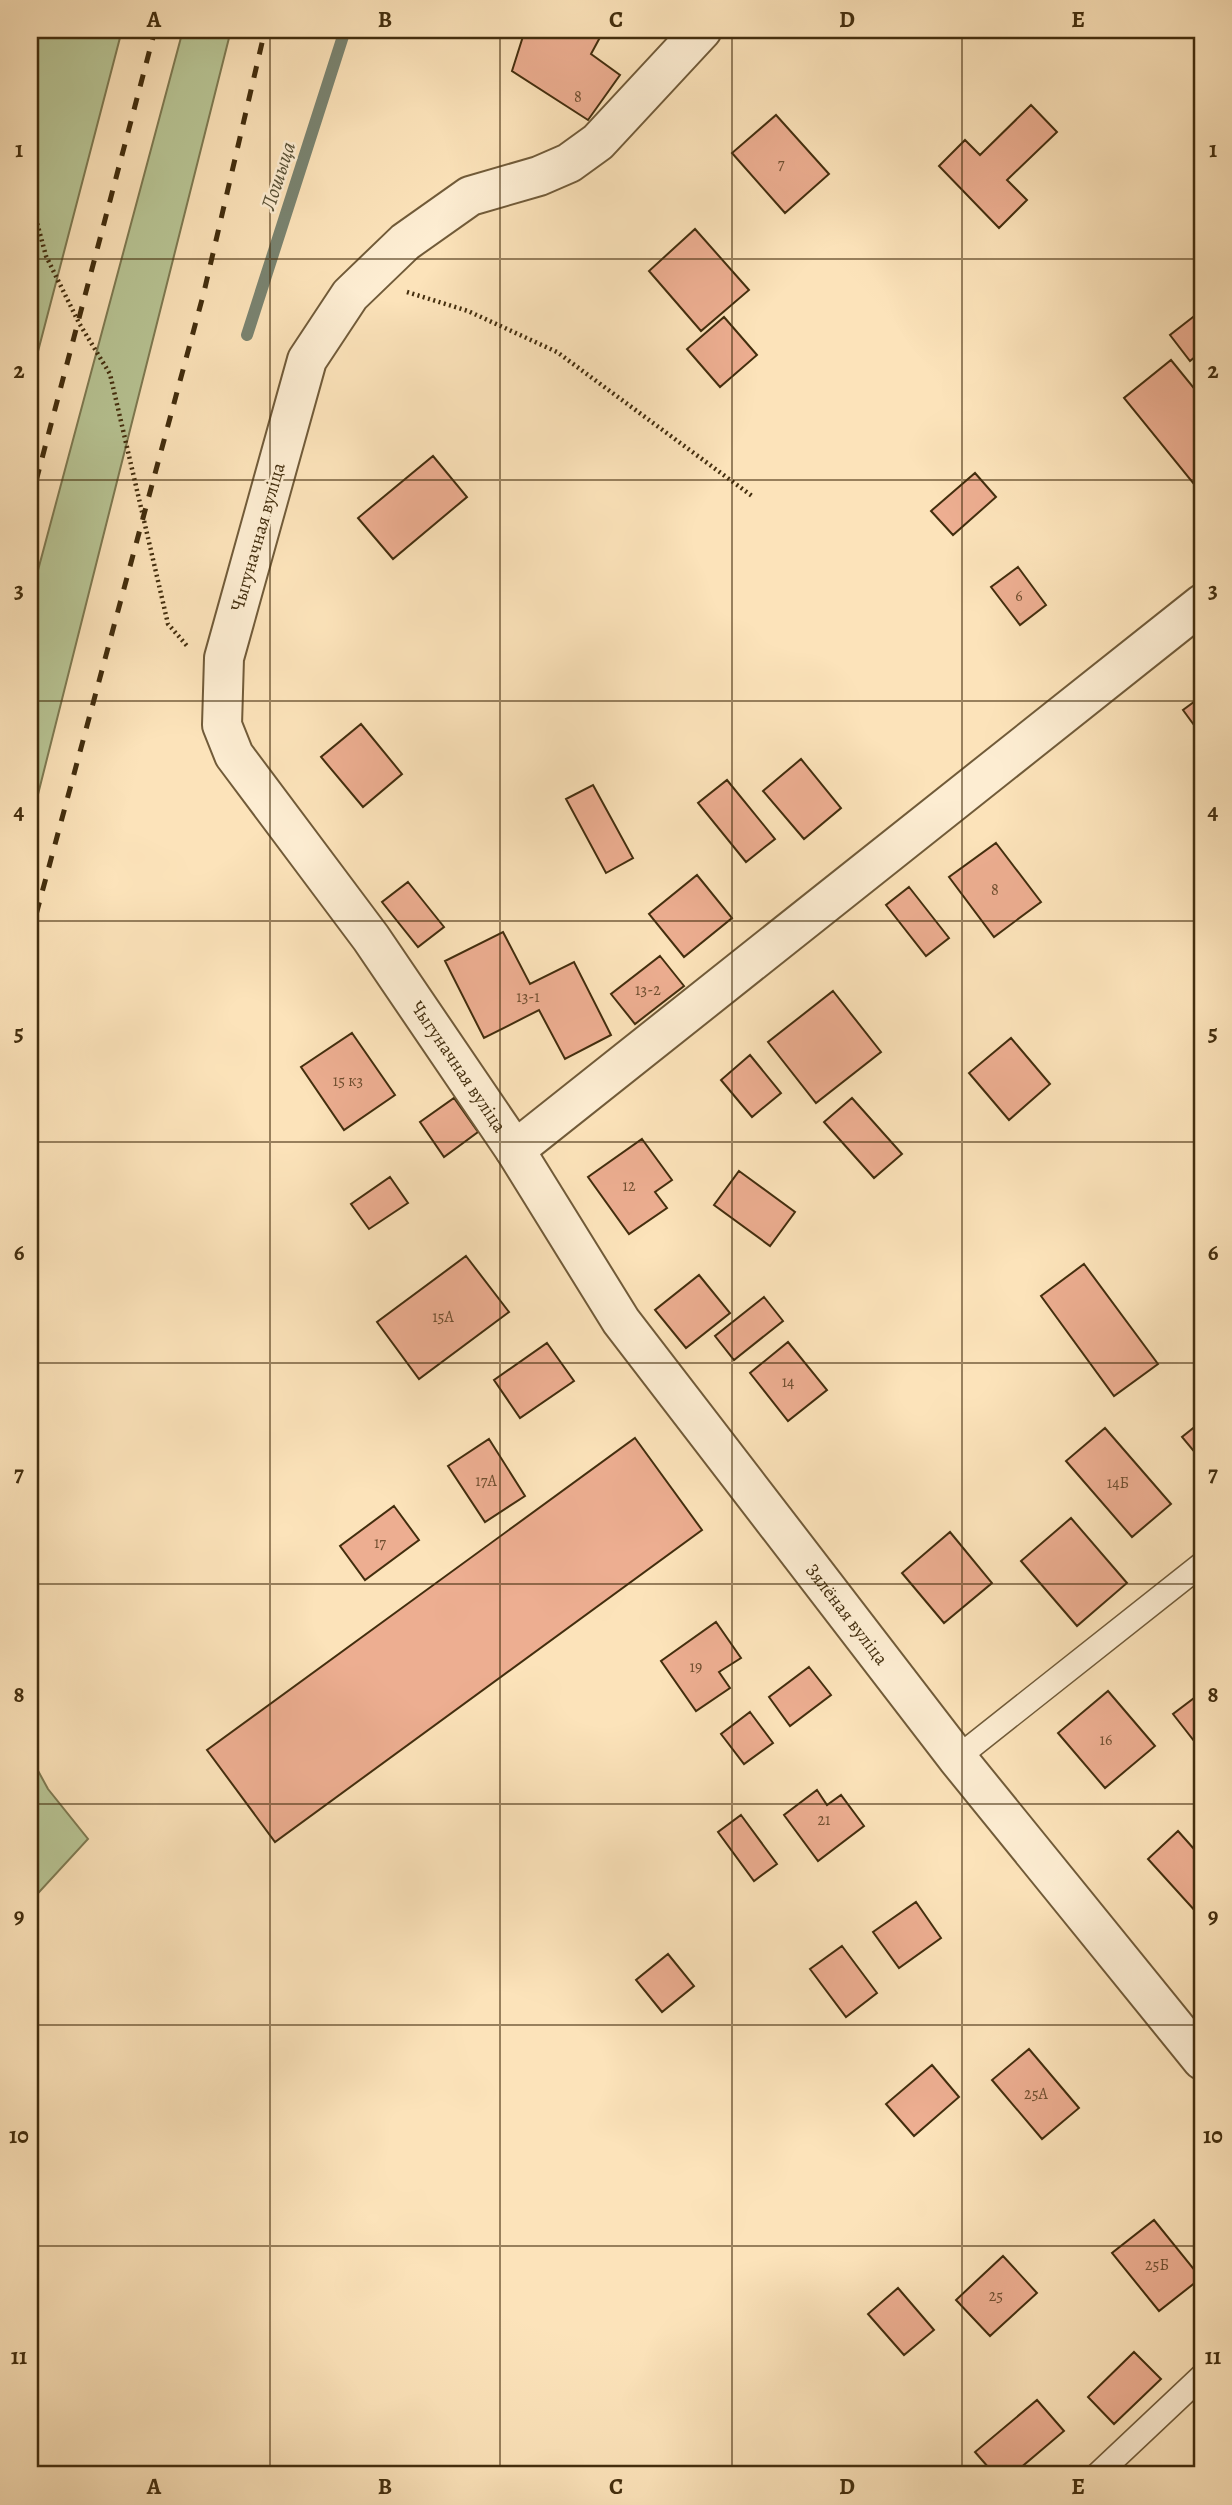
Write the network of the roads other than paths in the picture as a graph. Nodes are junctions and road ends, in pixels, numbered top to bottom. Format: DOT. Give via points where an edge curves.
graph roads {
  1 [pos="702,30"];
  2 [pos="1202,604"];
  3 [pos="515,1150"];
  4 [pos="1202,1564"];
  5 [pos="957,1758"];
  6 [pos="1202,2060"];
  7 [pos="1202,2376"];
  8 [pos="1097,2475"];
  1 -- 3 [label="street, Чыгуначная вуліца" via="598,142 569,163 539,176 470,196 405,242 350,295 307,360 224,658 222,724 234,755 371,938"];
  2 -- 3 [label="street"];
  3 -- 5 [label="street, Зялёная вуліца" via="621,1321"];
  4 -- 5 [label="lane"];
  5 -- 6 [label="street, Зялёная вуліца"];
  7 -- 8 [label="lane"];
}
